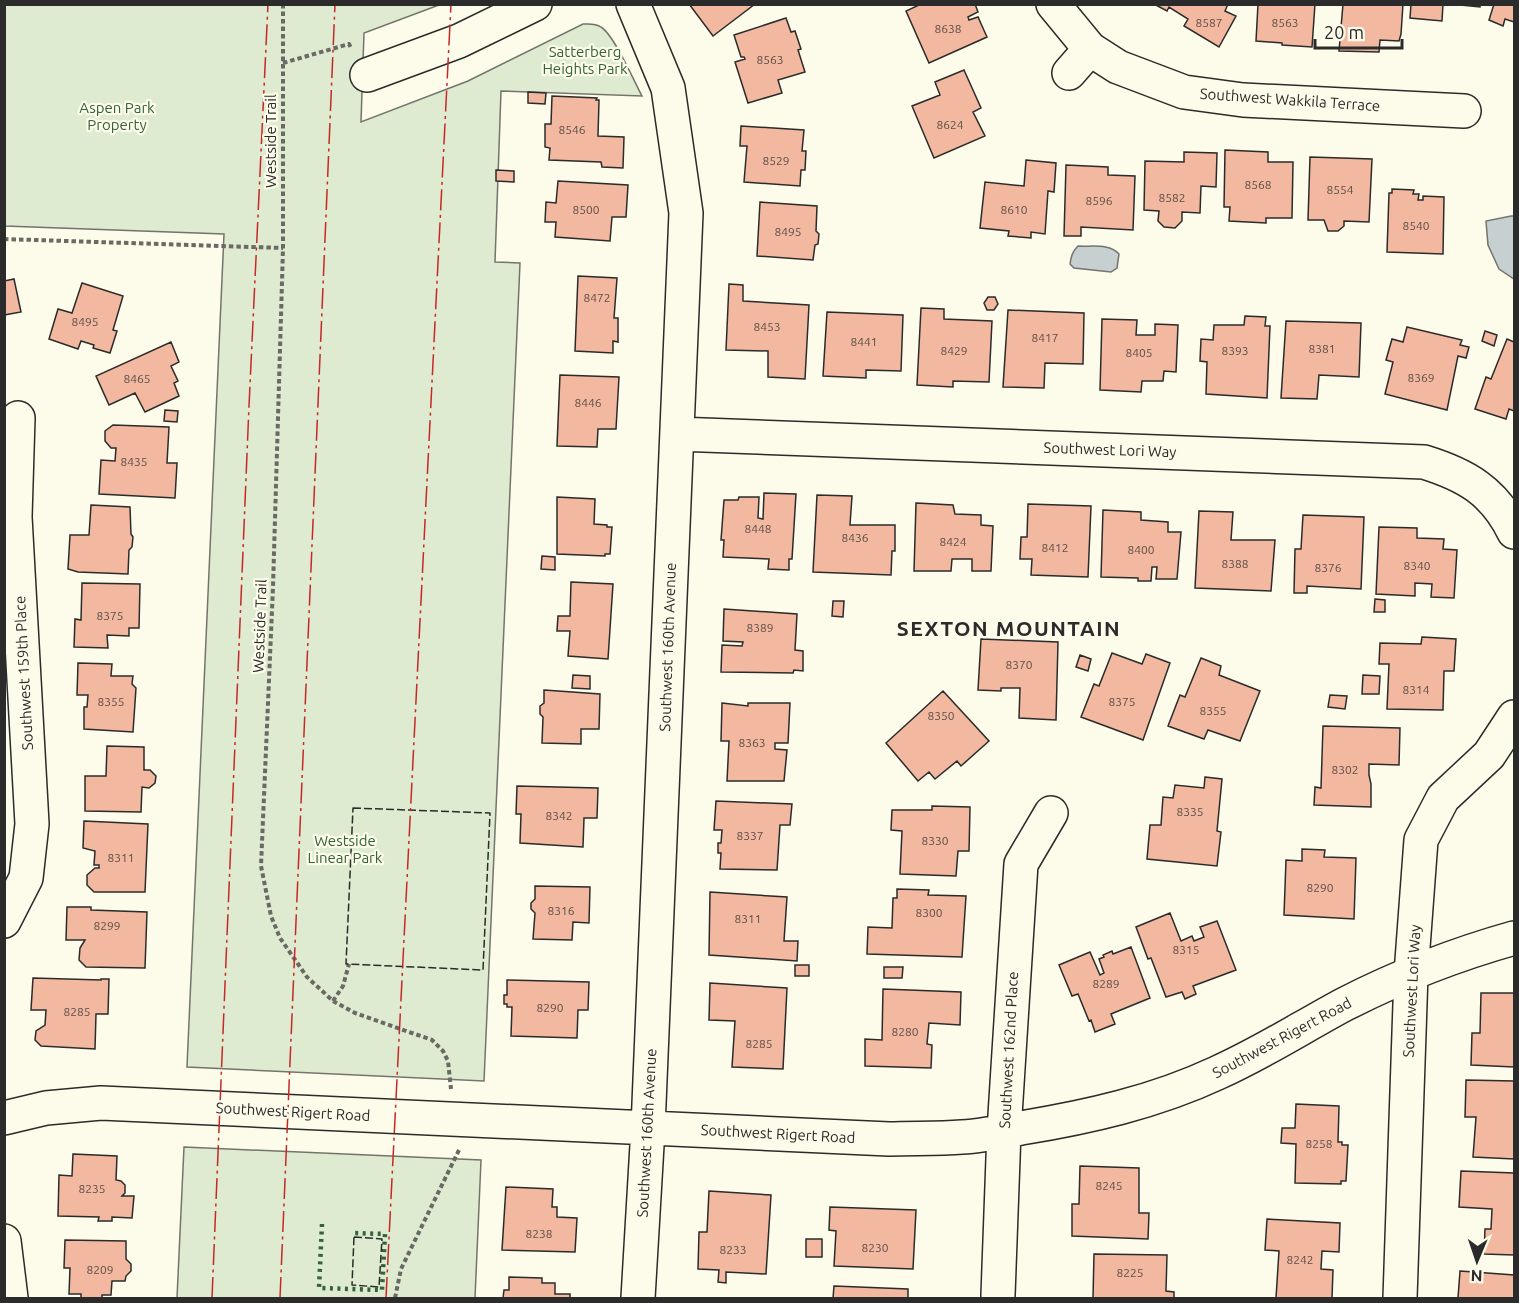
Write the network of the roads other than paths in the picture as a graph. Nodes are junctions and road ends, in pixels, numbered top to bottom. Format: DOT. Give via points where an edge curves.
graph roads {
  1 [pos="535,4"];
  2 [pos="633,4"];
  3 [pos="1053,4"];
  4 [pos="1090,49"];
  5 [pos="1069,73"];
  6 [pos="367,75"];
  7 [pos="1464,111"];
  8 [pos="18,418"];
  9 [pos="677,434"];
  10 [pos="1515,532"];
  11 [pos="1515,717"];
  12 [pos="1051,813"];
  13 [pos="4,921"];
  14 [pos="1515,938"];
  15 [pos="1411,974"];
  16 [pos="4,1118"];
  17 [pos="648,1128"];
  18 [pos="1005,1131"];
  19 [pos="4,1241"];
  20 [pos="998,1294"];
  21 [pos="11,1299"];
  22 [pos="638,1299"];
  23 [pos="1400,1299"];
  1 -- 6 [label="street" via="459,41"];
  2 -- 9 [label="street, Southwest 160th Avenue" via="668,88 686,213"];
  3 -- 4 [label="street, Southwest Wakkila Terrace"];
  4 -- 5 [label="street"];
  4 -- 7 [label="street, Southwest Wakkila Terrace" via="1118,67 1184,92 1243,100"];
  8 -- 13 [label="street, Southwest 159th Place" via="15,517 32,824 26,878"];
  9 -- 10 [label="street, Southwest Lori Way" via="1424,462 1455,471 1480,489 1500,507"];
  9 -- 17 [label="street, Southwest 160th Avenue"];
  11 -- 15 [label="street, Southwest Lori Way" via="1489,755 1443,798 1421,840"];
  12 -- 18 [label="street, Southwest 162nd Place" via="1021,864"];
  14 -- 15 [label="street, Southwest Rigert Road"];
  15 -- 18 [label="street, Southwest Rigert Road" via="1347,1004 1266,1050 1166,1094 1107,1112"];
  15 -- 23 [label="street, Southwest Lori Way"];
  16 -- 17 [label="street, Southwest Rigert Road" via="46,1108 101,1103"];
  17 -- 18 [label="street, Southwest Rigert Road" via="889,1139 963,1137"];
  17 -- 22 [label="street, Southwest 160th Avenue"];
  18 -- 20 [label="street, Southwest 162nd Place"];
  19 -- 21 [label="street"];
}
